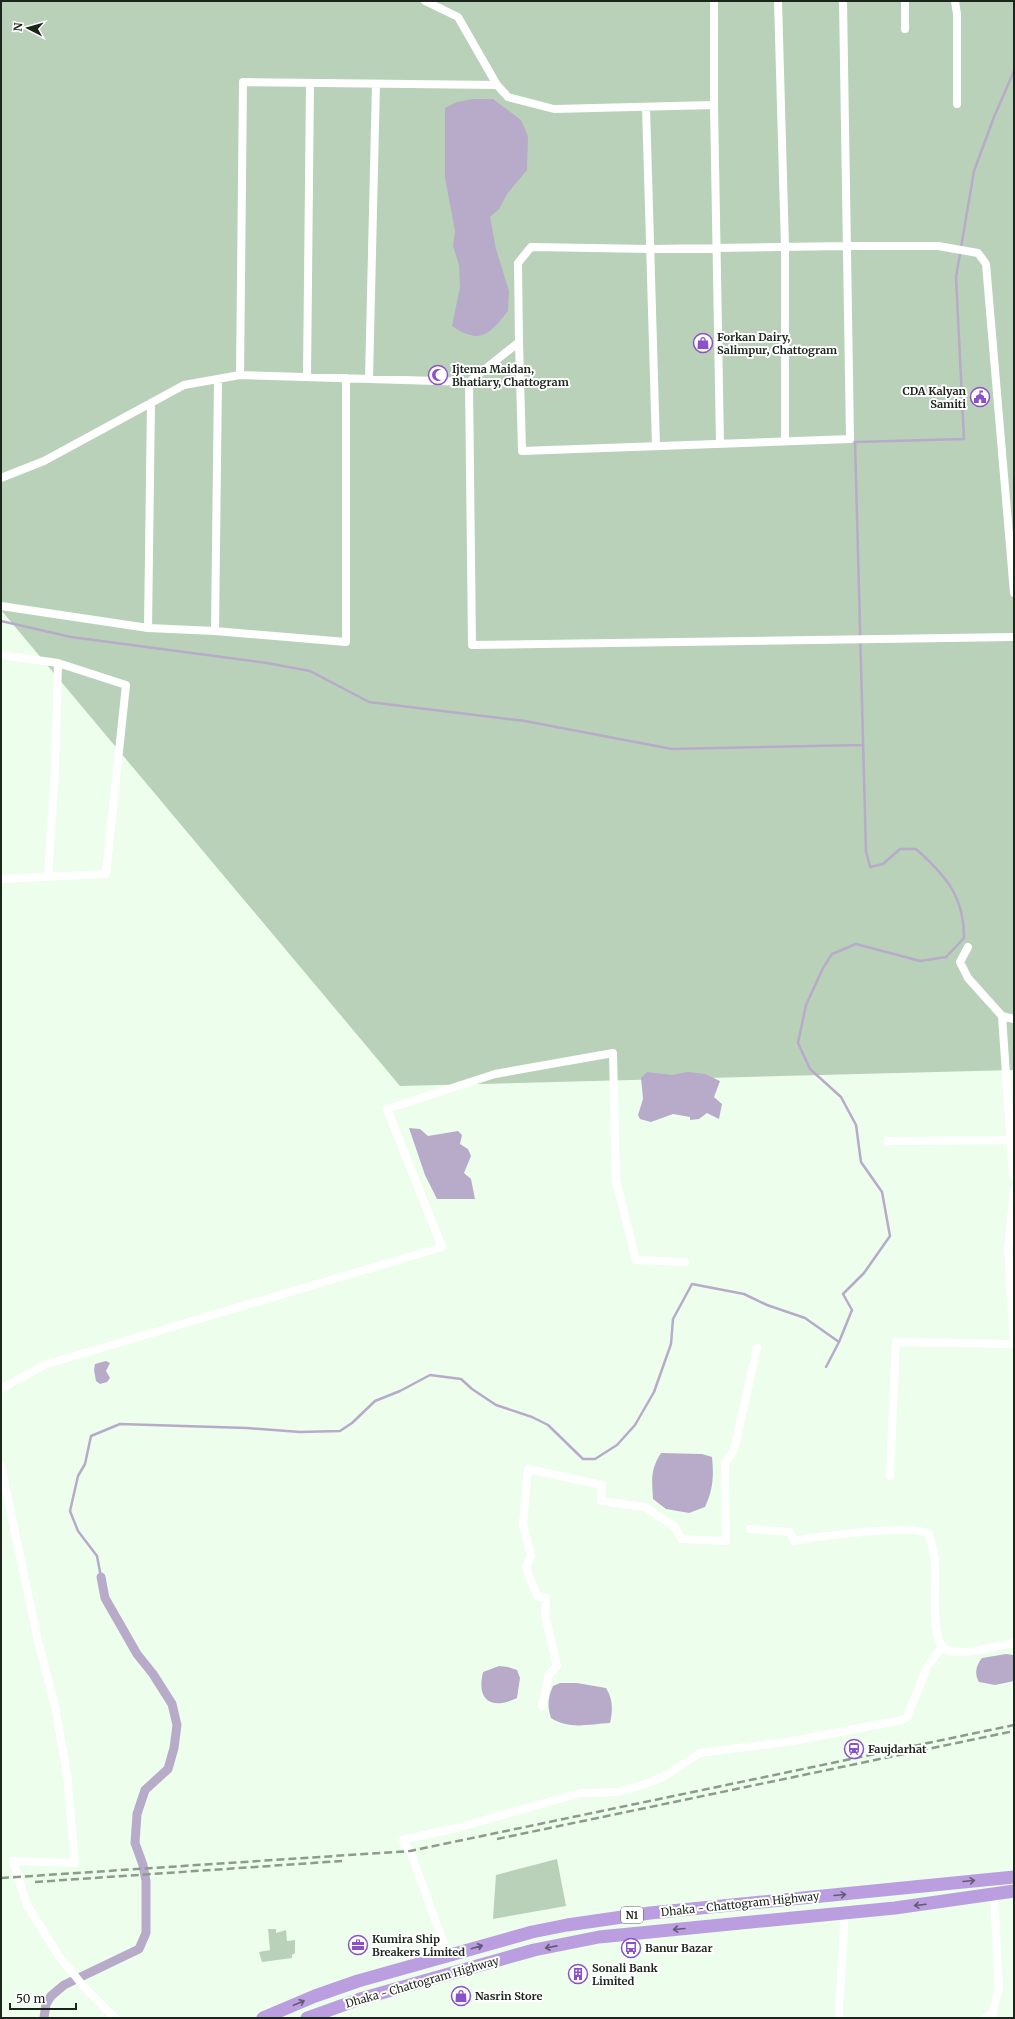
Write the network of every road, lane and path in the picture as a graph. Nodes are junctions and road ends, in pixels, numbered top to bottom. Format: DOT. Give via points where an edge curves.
graph roads {
  1 [pos="425,1"];
  2 [pos="714,1"];
  3 [pos="778,1"];
  4 [pos="843,1"];
  5 [pos="905,1"];
  6 [pos="955,1"];
  7 [pos="904,29"];
  8 [pos="310,83"];
  9 [pos="376,84"];
  10 [pos="497,85"];
  11 [pos="957,104"];
  12 [pos="714,105"];
  13 [pos="646,107"];
  14 [pos="846,246"];
  15 [pos="785,247"];
  16 [pos="716,248"];
  17 [pos="652,249"];
  18 [pos="519,342"];
  19 [pos="240,375"];
  20 [pos="307,377"];
  21 [pos="346,378"];
  22 [pos="218,379"];
  23 [pos="369,379"];
  24 [pos="469,382"];
  25 [pos="151,403"];
  26 [pos="785,441"];
  27 [pos="720,444"];
  28 [pos="656,446"];
  29 [pos="1,478"];
  30 [pos="1014,593"];
  31 [pos="1,606"];
  32 [pos="148,628"];
  33 [pos="215,631"];
  34 [pos="1014,637"];
  35 [pos="1,655"];
  36 [pos="58,663"];
  37 [pos="48,877"];
  38 [pos="1,879"];
  39 [pos="968,948"];
  40 [pos="1002,1016"];
  41 [pos="1014,1019"];
  42 [pos="1011,1140"];
  43 [pos="888,1141"];
  44 [pos="1014,1176"];
  45 [pos="1014,1190"];
  46 [pos="685,1262"];
  47 [pos="1014,1344"];
  48 [pos="757,1348"];
  49 [pos="1,1389"];
  50 [pos="1,1466"];
  51 [pos="890,1476"];
  52 [pos="750,1529"];
  53 [pos="1014,1643"];
  54 [pos="943,1646"];
  55 [pos="542,1706"];
  56 [pos="1014,1877"];
  57 [pos="1014,1891"];
  58 [pos="994,1894"];
  59 [pos="844,1913"];
  60 [pos="824,1914"];
  61 [pos="600,1919"];
  62 [pos="448,1955"];
  63 [pos="115,2018"];
  64 [pos="263,2018"];
  65 [pos="307,2018"];
  66 [pos="839,2018"];
  67 [pos="984,2018"];
  1 -- 10 [label="street" via="458,17"];
  2 -- 12 [label="street"];
  3 -- 15 [label="street"];
  4 -- 14 [label="street"];
  5 -- 7 [label="street"];
  6 -- 11 [label="street"];
  8 -- 9 [label="street"];
  8 -- 19 [label="street" via="243,82"];
  8 -- 20 [label="street"];
  9 -- 10 [label="street"];
  9 -- 23 [label="street"];
  10 -- 13 [label="street" via="508,98 554,109"];
  12 -- 13 [label="street"];
  12 -- 16 [label="street"];
  13 -- 17 [label="street"];
  14 -- 15 [label="street"];
  14 -- 26 [label="street" via="850,439"];
  14 -- 30 [label="street" via="938,246 978,253 986,264"];
  15 -- 16 [label="street"];
  15 -- 26 [label="street"];
  16 -- 17 [label="street"];
  16 -- 27 [label="street"];
  17 -- 18 [label="street" via="531,247 518,264"];
  17 -- 28 [label="street"];
  18 -- 24 [label="street"];
  18 -- 28 [label="street" via="522,451"];
  19 -- 20 [label="street"];
  19 -- 22 [label="street"];
  20 -- 21 [label="street"];
  21 -- 23 [label="street"];
  21 -- 33 [label="street" via="346,642"];
  22 -- 25 [label="street" via="184,385"];
  22 -- 33 [label="street"];
  23 -- 24 [label="street"];
  24 -- 34 [label="street" via="472,645"];
  25 -- 29 [label="street" via="44,461"];
  25 -- 32 [label="street"];
  26 -- 27 [label="street"];
  27 -- 28 [label="street"];
  31 -- 32 [label="street"];
  32 -- 33 [label="street"];
  35 -- 36 [label="street"];
  36 -- 37 [label="street" via="55,771"];
  36 -- 37 [label="street" via="126,685 106,874"];
  37 -- 38 [label="street"];
  39 -- 40 [label="street" via="960,962 968,978"];
  40 -- 41 [label="street"];
  40 -- 42 [label="street"];
  42 -- 43 [label="street"];
  42 -- 44 [label="street"];
  45 -- 47 [label="street" via="1008,1249"];
  46 -- 49 [label="street" via="636,1260 616,1180 614,1053 495,1074 387,1109 442,1246 44,1365"];
  47 -- 51 [label="street" via="896,1342"];
  48 -- 55 [label="street" via="734,1450 725,1464 726,1541 681,1539 675,1527 645,1507 601,1501 602,1485 528,1469 523,1524 531,1556 526,1567 537,1596 546,1598 545,1615 557,1666 549,1674"];
  50 -- 63 [label="street" via="38,1641 55,1706 67,1774 75,1863 13,1861 28,1905 59,1956 84,1987"];
  52 -- 54 [label="street" via="790,1532 794,1542 810,1538 923,1530 929,1534 932,1545 935,1563 935,1621 939,1642"];
  53 -- 54 [label="street" via="959,1652 946,1650"];
  54 -- 62 [label="street" via="928,1665 907,1717 902,1720 793,1741 700,1752 665,1776 643,1785 618,1792 580,1793 457,1828 401,1840 410,1851"];
  61 -- 56 [label="highway, Dhaka - Chattogram Highway / N1, one-way"];
  57 -- 58 [label="highway, Dhaka - Chattogram Highway / N1"];
  58 -- 59 [label="highway, Dhaka - Chattogram Highway / N1, one-way"];
  58 -- 67 [label="street" via="999,1988 993,2013"];
  59 -- 60 [label="highway, Dhaka - Chattogram Highway / N1"];
  59 -- 66 [label="street"];
  60 -- 61 [label="highway" via="788,1912 644,1921"];
  60 -- 65 [label="highway, Dhaka - Chattogram Highway / N1, one-way" via="601,1937 534,1950 360,1999"];
  62 -- 61 [label="highway, Dhaka - Chattogram Highway / N1, one-way" via="532,1932"];
  64 -- 62 [label="highway, Dhaka - Chattogram Highway / N1, one-way" via="358,1981"];
}
